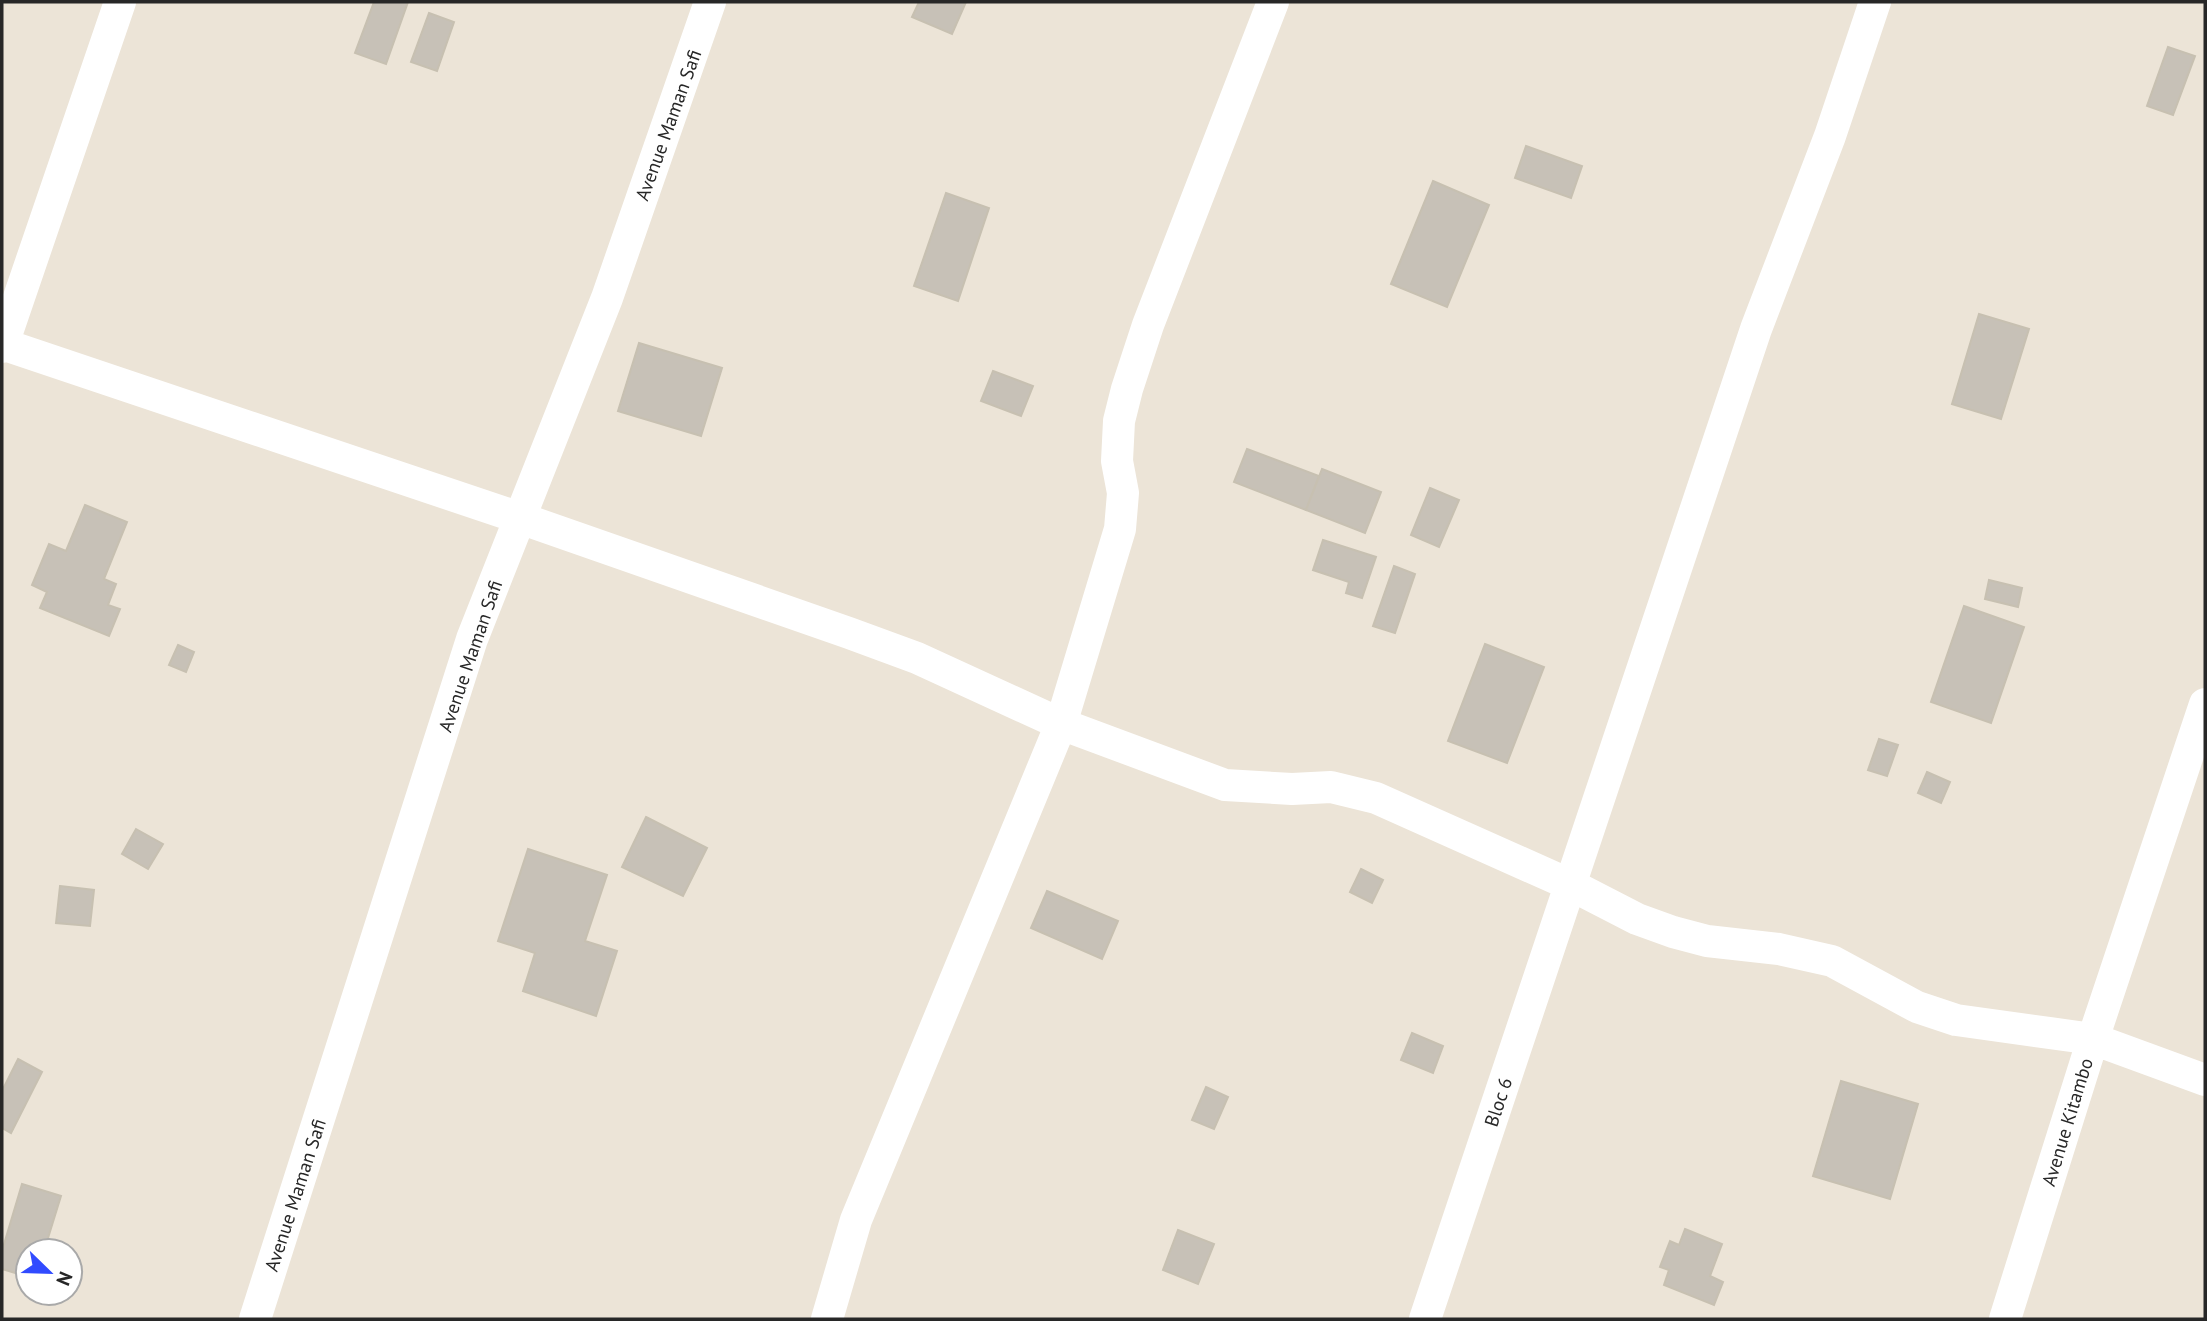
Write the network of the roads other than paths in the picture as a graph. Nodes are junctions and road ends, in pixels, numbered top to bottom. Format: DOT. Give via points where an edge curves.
graph roads {
  1 [pos="121,2"];
  2 [pos="710,2"];
  3 [pos="1273,2"];
  4 [pos="1875,2"];
  5 [pos="2,345"];
  6 [pos="520,518"];
  7 [pos="2205,704"];
  8 [pos="1061,724"];
  9 [pos="1571,884"];
  10 [pos="2093,1039"];
  11 [pos="2205,1080"];
  12 [pos="255,1319"];
  13 [pos="827,1319"];
  14 [pos="1425,1319"];
  15 [pos="2005,1319"];
  1 -- 5 [label="street"];
  2 -- 6 [label="street, Avenue Maman Safi" via="607,298"];
  3 -- 8 [label="street" via="1127,389 1116,461 1123,493 1120,529"];
  4 -- 9 [label="street, Bloc 6" via="1830,136 1751,343"];
  5 -- 6 [label="street"];
  6 -- 8 [label="street" via="917,658"];
  6 -- 12 [label="street, Avenue Maman Safi" via="472,639"];
  7 -- 10 [label="street"];
  8 -- 9 [label="street" via="1225,785 1331,786 1376,798"];
  8 -- 13 [label="street" via="856,1220"];
  9 -- 10 [label="street" via="1637,919 1673,932 1832,961 1917,1007 1956,1020"];
  9 -- 14 [label="street, Bloc 6"];
  10 -- 11 [label="street, Avenue Kitambo"];
  10 -- 15 [label="street, Avenue Kitambo"];
}
